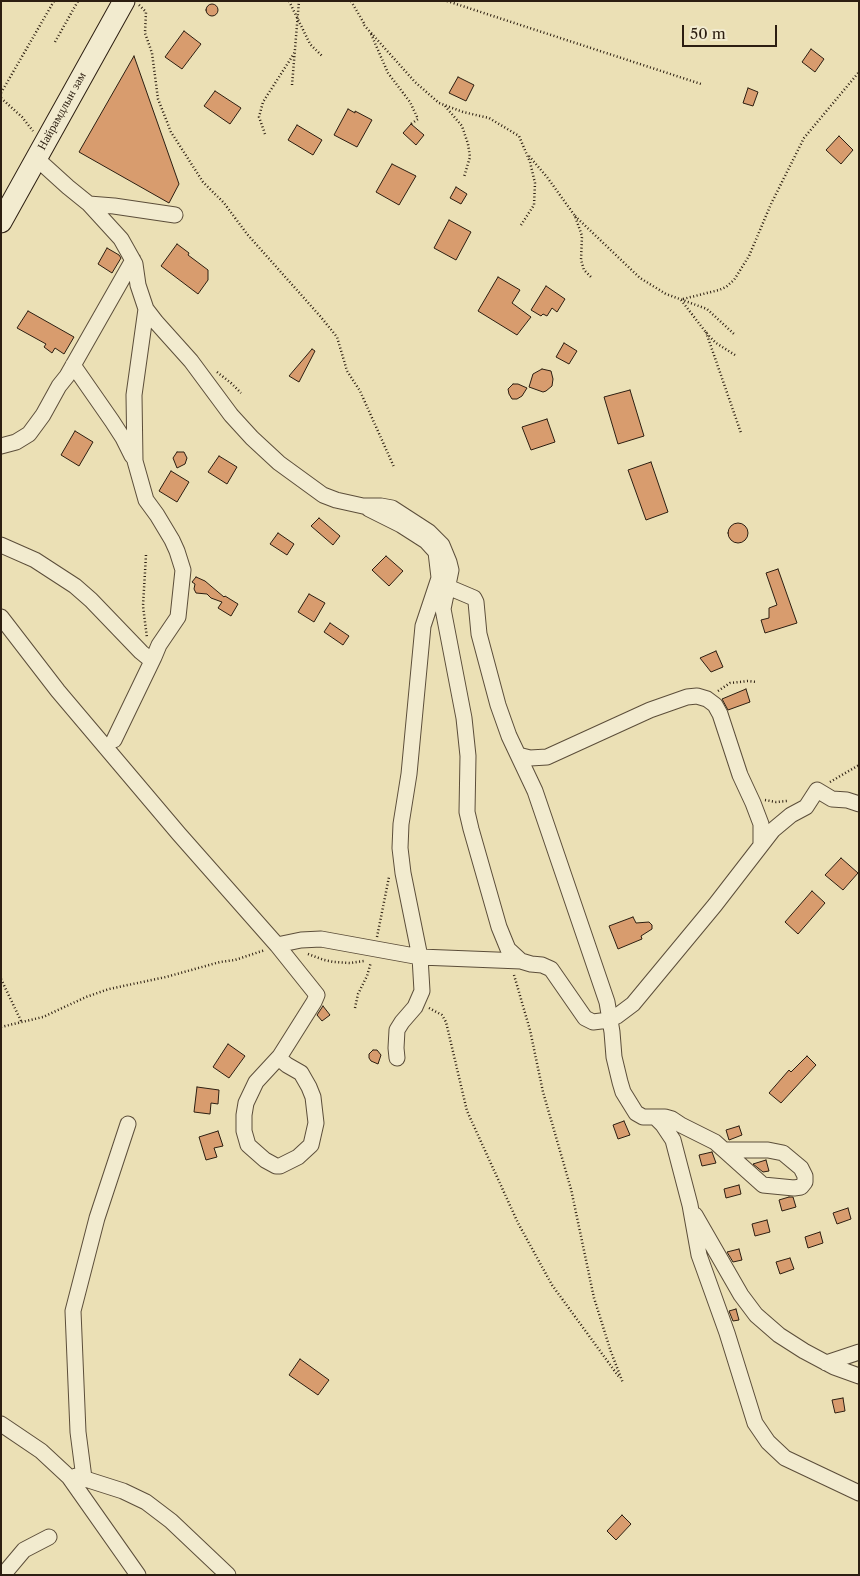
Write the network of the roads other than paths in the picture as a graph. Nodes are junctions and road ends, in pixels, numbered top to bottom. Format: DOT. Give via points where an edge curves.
graph roads {
  1 [pos="124,1"];
  2 [pos="39,152"];
  3 [pos="89,204"];
  4 [pos="175,215"];
  5 [pos="1,222"];
  6 [pos="133,260"];
  7 [pos="146,309"];
  8 [pos="73,366"];
  9 [pos="1,446"];
  10 [pos="136,467"];
  11 [pos="1,545"];
  12 [pos="444,582"];
  13 [pos="1,617"];
  14 [pos="152,661"];
  15 [pos="114,740"];
  16 [pos="518,755"];
  17 [pos="859,804"];
  18 [pos="761,845"];
  19 [pos="277,945"];
  20 [pos="420,957"];
  21 [pos="516,961"];
  22 [pos="602,1021"];
  23 [pos="280,1056"];
  24 [pos="397,1058"];
  25 [pos="655,1117"];
  26 [pos="128,1124"];
  27 [pos="725,1150"];
  28 [pos="690,1205"];
  29 [pos="859,1352"];
  30 [pos="826,1363"];
  31 [pos="859,1376"];
  32 [pos="1,1424"];
  33 [pos="67,1475"];
  34 [pos="84,1478"];
  35 [pos="859,1493"];
  36 [pos="49,1537"];
  37 [pos="3,1575"];
  38 [pos="138,1575"];
  39 [pos="228,1575"];
  1 -- 2 [label="main road, Найрамдлын зам"];
  2 -- 3 [label="street" via="68,187"];
  2 -- 5 [label="main road, Найрамдлын зам"];
  3 -- 4 [label="street"];
  3 -- 6 [label="street" via="117,234"];
  6 -- 7 [label="street"];
  6 -- 8 [label="street"];
  7 -- 10 [label="street" via="134,395"];
  7 -- 12 [label="street" via="191,361 230,415 264,450 296,476 336,500 392,508 429,532 442,545 449,562 451,570"];
  8 -- 9 [label="street" via="29,434"];
  8 -- 10 [label="street" via="123,438"];
  10 -- 14 [label="street" via="146,500 172,540 182,570 178,617"];
  11 -- 14 [label="street" via="35,560 75,586"];
  12 -- 16 [label="street" via="476,602 479,634 489,677 508,736"];
  12 -- 20 [label="street" via="424,626 401,824 403,873"];
  12 -- 21 [label="street" via="443,609 464,718 468,762 467,812 499,927"];
  13 -- 19 [label="street" via="58,691"];
  14 -- 15 [label="street"];
  16 -- 18 [label="street" via="547,757 686,697 708,700 720,714 740,775 761,824"];
  16 -- 22 [label="street" via="539,802 607,1002"];
  17 -- 18 [label="street" via="832,800 817,790 806,807 791,815"];
  18 -- 22 [label="street" via="633,1004 617,1016"];
  19 -- 20 [label="street" via="321,939"];
  19 -- 23 [label="street" via="317,995"];
  20 -- 21 [label="street"];
  20 -- 24 [label="street" via="420,1000 397,1030"];
  21 -- 22 [label="street" via="551,969 585,1018"];
  22 -- 25 [label="street" via="612,1032 623,1092 636,1113"];
  23 -- 23 [label="street" via="251,1090 244,1115 248,1145 276,1166 298,1157 311,1145 316,1123 309,1087 301,1073 287,1065"];
  25 -- 27 [label="street" via="672,1119"];
  25 -- 28 [label="street" via="673,1140"];
  26 -- 34 [label="street" via="97,1218 73,1311 78,1432"];
  27 -- 27 [label="street" via="763,1185 794,1188 805,1182 801,1168 783,1153"];
  28 -- 30 [label="street" via="741,1295 756,1315 779,1335"];
  28 -- 35 [label="street" via="699,1255 728,1333 755,1423 785,1458"];
  29 -- 30 [label="street"];
  30 -- 31 [label="street"];
  32 -- 33 [label="street" via="41,1451"];
  33 -- 34 [label="street"];
  33 -- 38 [label="street"];
  34 -- 39 [label="street" via="146,1502"];
  36 -- 37 [label="street" via="24,1550"];
}
